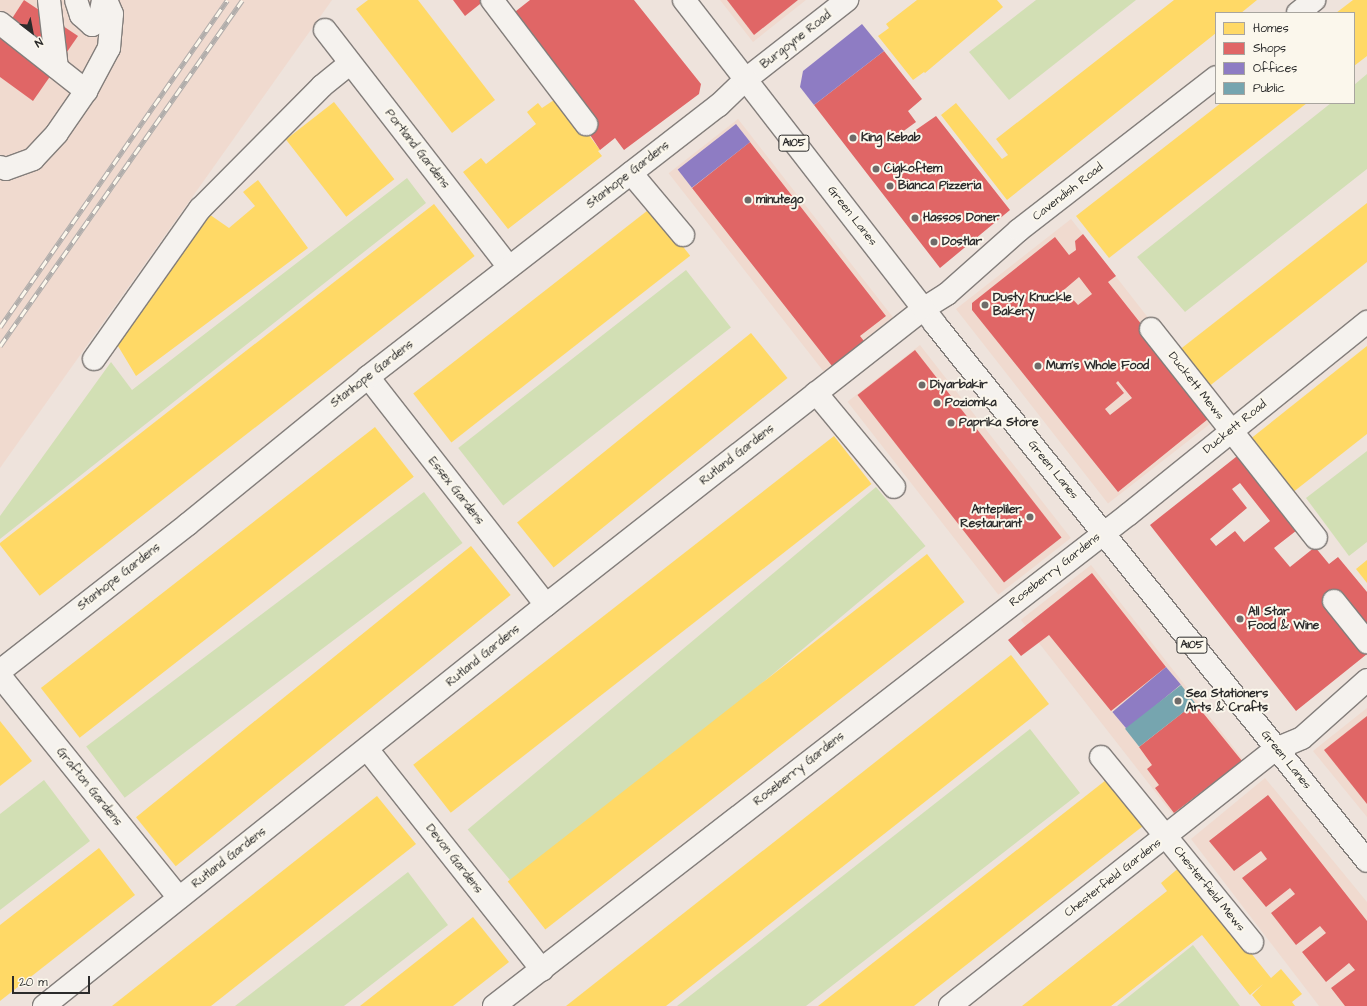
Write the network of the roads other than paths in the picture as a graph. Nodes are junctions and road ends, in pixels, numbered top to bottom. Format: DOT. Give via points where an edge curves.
graph roads {
  1 [pos="49,0"];
  2 [pos="76,0"];
  3 [pos="492,0"];
  4 [pos="684,0"];
  5 [pos="847,0"];
  6 [pos="1314,0"];
  7 [pos="107,4"];
  8 [pos="1299,12"];
  9 [pos="0,23"];
  10 [pos="325,30"];
  11 [pos="350,62"];
  12 [pos="57,68"];
  13 [pos="1215,77"];
  14 [pos="745,80"];
  15 [pos="86,91"];
  16 [pos="586,124"];
  17 [pos="0,167"];
  18 [pos="631,173"];
  19 [pos="683,235"];
  20 [pos="508,267"];
  21 [pos="923,309"];
  22 [pos="1367,322"];
  23 [pos="1151,329"];
  24 [pos="94,359"];
  25 [pos="368,377"];
  26 [pos="816,393"];
  27 [pos="1230,430"];
  28 [pos="894,487"];
  29 [pos="1103,532"];
  30 [pos="1316,538"];
  31 [pos="1334,601"];
  32 [pos="546,605"];
  33 [pos="1367,642"];
  34 [pos="0,671"];
  35 [pos="0,676"];
  36 [pos="1367,680"];
  37 [pos="367,749"];
  38 [pos="1276,749"];
  39 [pos="1100,757"];
  40 [pos="1167,836"];
  41 [pos="1367,861"];
  42 [pos="179,898"];
  43 [pos="1252,942"];
  44 [pos="542,970"];
  45 [pos="44,1006"];
  46 [pos="494,1006"];
  47 [pos="950,1006"];
  1 -- 12 [label="street"];
  2 -- 7 [label="street" via="81,15 92,25 99,21"];
  3 -- 16 [label="street"];
  4 -- 14 [label="street, Green Lanes / A105"];
  5 -- 14 [label="street, Burgoyne Road"];
  6 -- 8 [label="street"];
  7 -- 15 [label="street" via="109,48"];
  9 -- 12 [label="street"];
  10 -- 11 [label="street, Portland Gardens"];
  11 -- 20 [label="street, Portland Gardens"];
  11 -- 24 [label="street" via="322,86 200,210"];
  12 -- 15 [label="street"];
  13 -- 21 [label="street, Cavendish Road" via="1019,230 947,294"];
  14 -- 18 [label="street, Stanhope Gardens" via="724,102"];
  14 -- 21 [label="street, Green Lanes / A105"];
  15 -- 17 [label="street" via="57,133 33,159 6,169"];
  18 -- 19 [label="street"];
  18 -- 20 [label="street, Stanhope Gardens"];
  20 -- 25 [label="street, Stanhope Gardens"];
  21 -- 26 [label="street, Rutland Gardens"];
  21 -- 29 [label="street, Green Lanes / A105"];
  22 -- 27 [label="street, Duckett Road"];
  23 -- 27 [label="street, Duckett Mews"];
  25 -- 32 [label="street, Essex Gardens"];
  25 -- 34 [label="street, Stanhope Gardens" via="188,524"];
  26 -- 28 [label="street"];
  26 -- 32 [label="street, Rutland Gardens"];
  27 -- 29 [label="street, Duckett Road"];
  27 -- 30 [label="street, Duckett Mews"];
  29 -- 38 [label="street, Green Lanes / A105"];
  29 -- 44 [label="street, Roseberry Gardens"];
  31 -- 33 [label="street"];
  32 -- 37 [label="street, Rutland Gardens"];
  35 -- 42 [label="street, Grafton Gardens"];
  36 -- 38 [label="street, Chesterfield Gardens" via="1302,738"];
  37 -- 42 [label="street, Rutland Gardens"];
  37 -- 44 [label="street, Devon Gardens"];
  38 -- 40 [label="street, Chesterfield Gardens"];
  38 -- 41 [label="street, Green Lanes / A105"];
  39 -- 40 [label="street, Chesterfield Mews"];
  40 -- 43 [label="street, Chesterfield Mews"];
  40 -- 47 [label="street, Chesterfield Gardens"];
  42 -- 45 [label="street, Rutland Gardens"];
  44 -- 46 [label="street, Roseberry Gardens"];
}
